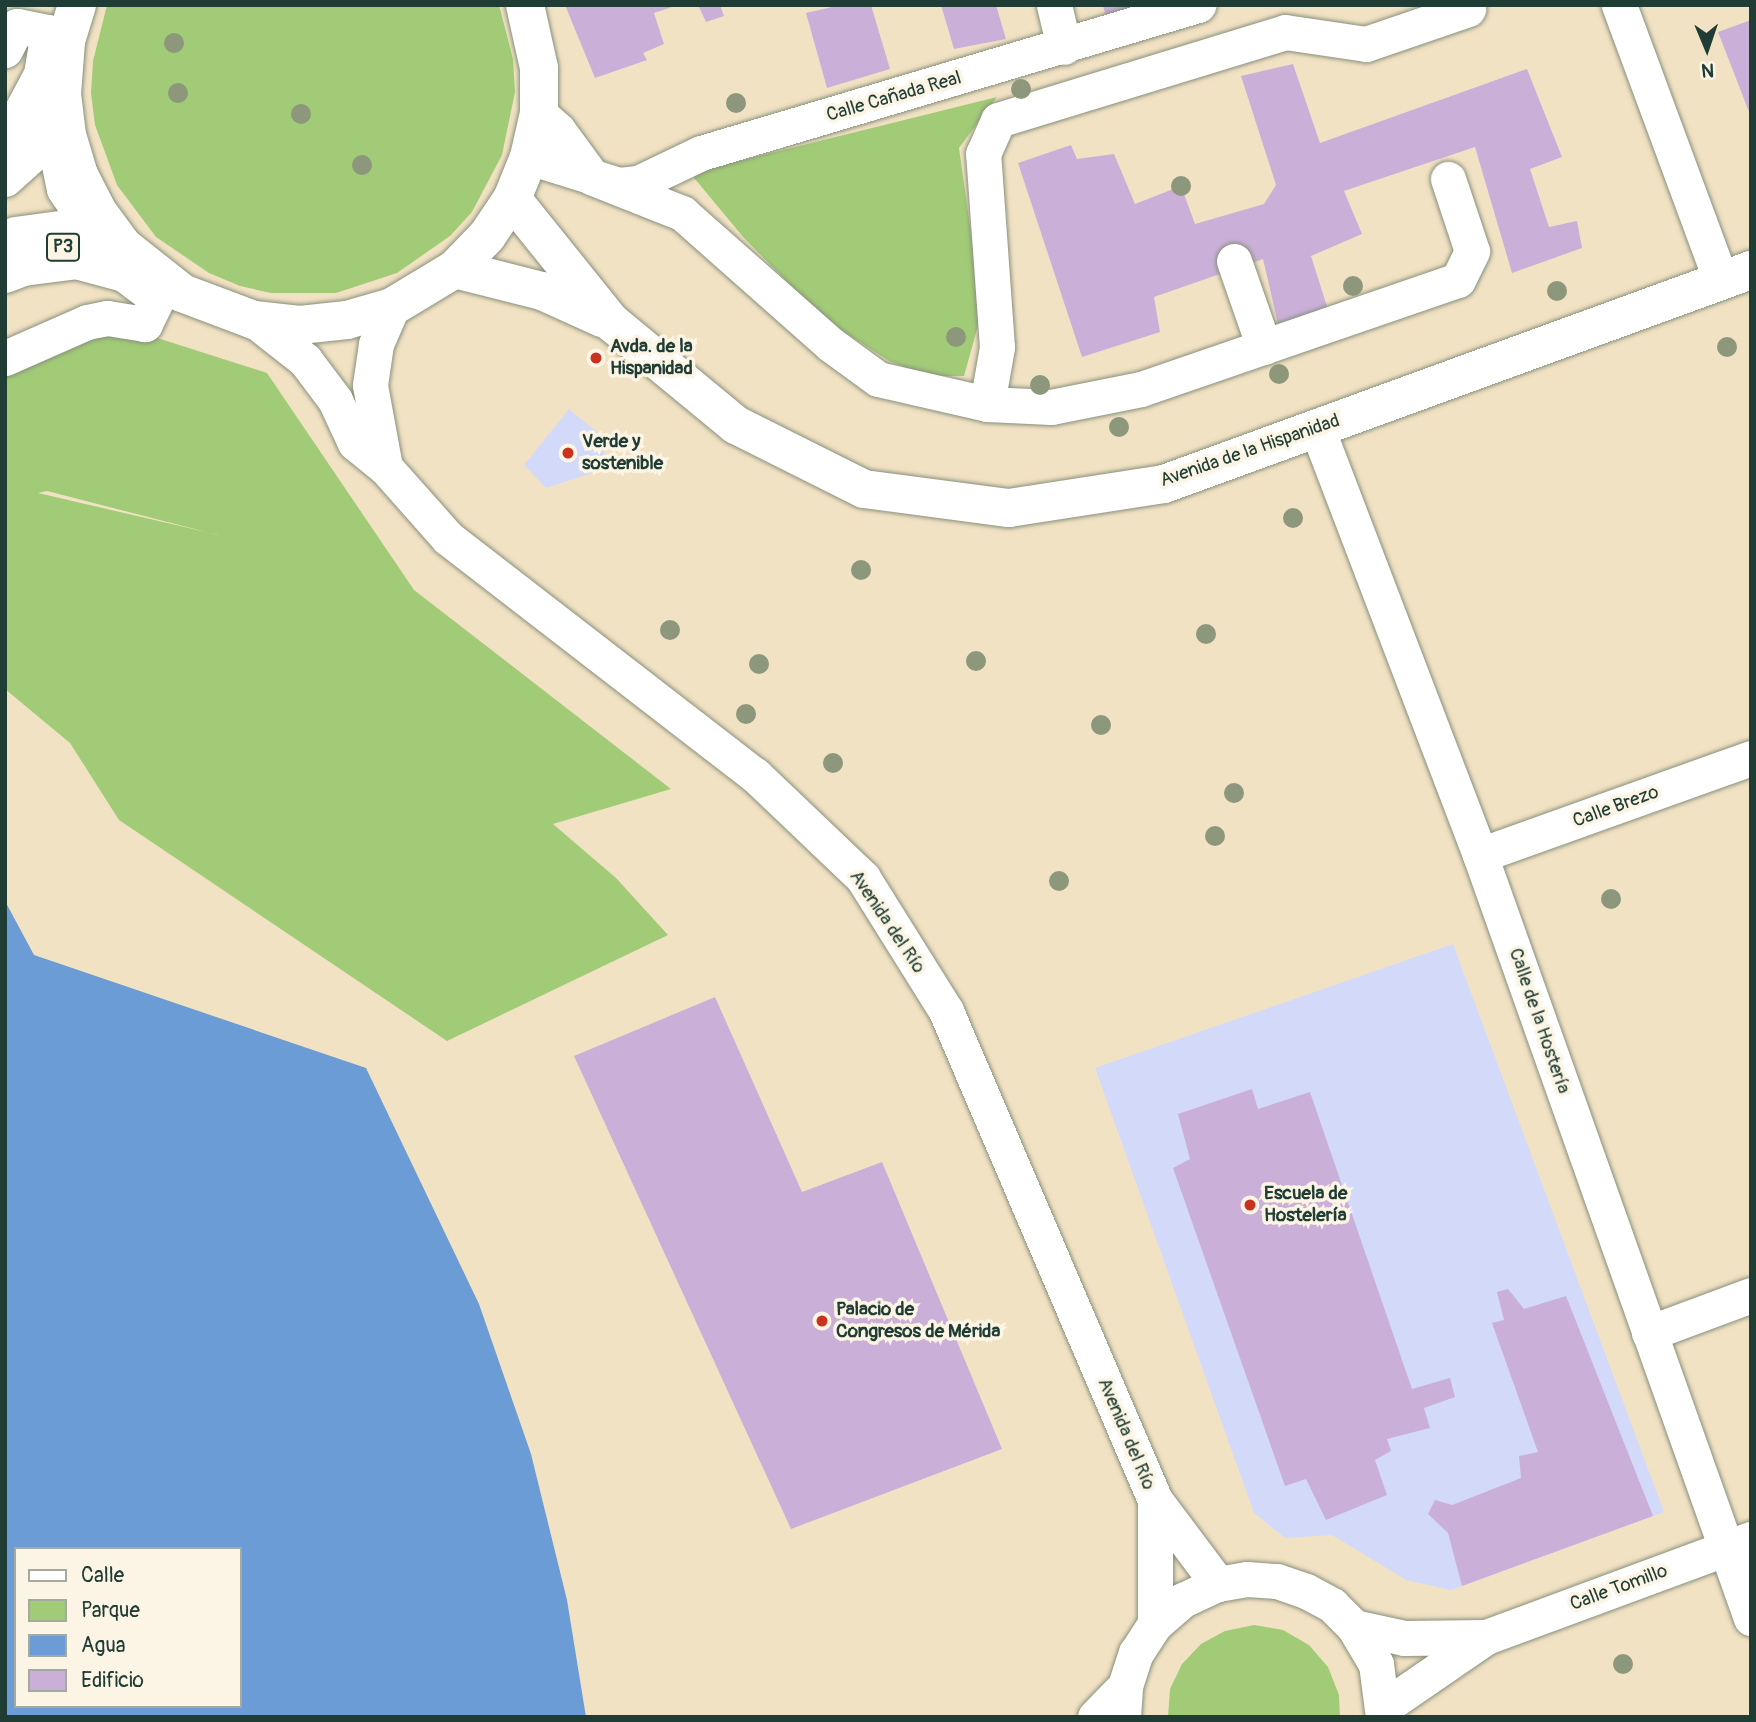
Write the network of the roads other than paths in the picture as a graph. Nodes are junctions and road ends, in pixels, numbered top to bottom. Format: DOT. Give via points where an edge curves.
graph roads {
  1 [pos="78,5"];
  2 [pos="525,5"];
  3 [pos="1054,5"];
  4 [pos="1198,5"];
  5 [pos="1619,5"];
  6 [pos="1468,9"];
  7 [pos="1064,47"];
  8 [pos="5,50"];
  9 [pos="62,94"];
  10 [pos="538,113"];
  11 [pos="5,141"];
  12 [pos="5,152"];
  13 [pos="529,157"];
  14 [pos="593,178"];
  15 [pos="5,179"];
  16 [pos="1448,179"];
  17 [pos="512,199"];
  18 [pos="5,237"];
  19 [pos="123,246"];
  20 [pos="5,256"];
  21 [pos="1234,261"];
  22 [pos="455,269"];
  23 [pos="5,275"];
  24 [pos="1736,276"];
  25 [pos="392,307"];
  26 [pos="254,320"];
  27 [pos="611,322"];
  28 [pos="1264,347"];
  29 [pos="5,358"];
  30 [pos="987,404"];
  31 [pos="1317,428"];
  32 [pos="385,467"];
  33 [pos="1751,758"];
  34 [pos="1480,855"];
  35 [pos="1751,1295"];
  36 [pos="1649,1333"];
  37 [pos="1155,1500"];
  38 [pos="1737,1544"];
  39 [pos="1217,1584"];
  40 [pos="1751,1618"];
  41 [pos="1155,1624"];
  42 [pos="1354,1627"];
  43 [pos="1486,1637"];
  44 [pos="1124,1701"];
  45 [pos="1383,1712"];
  46 [pos="1095,1717"];
  1 -- 9 [label="main road" via="66,42"];
  2 -- 10 [label="main road" via="539,68"];
  3 -- 7 [label="street"];
  4 -- 7 [label="street, Calle Cañada Real"];
  5 -- 24 [label="street"];
  6 -- 30 [label="street" via="1366,44 1284,32 998,120 983,154 997,347"];
  7 -- 14 [label="street, Calle Cañada Real" via="701,153 638,183 619,185"];
  8 -- 11 [label="street" via="17,26 48,32 41,74"];
  9 -- 12 [label="main road"];
  9 -- 19 [label="main road" via="67,135 79,175"];
  10 -- 13 [label="main road"];
  10 -- 14 [label="street" via="558,130"];
  13 -- 14 [label="street, Calle Cañada Real"];
  13 -- 17 [label="main road"];
  14 -- 30 [label="street" via="682,213 831,344 878,379"];
  15 -- 18 [label="street" via="52,136 64,189 88,224"];
  16 -- 28 [label="street" via="1472,251 1458,280"];
  17 -- 22 [label="main road"];
  17 -- 27 [label="main road, Avenida de la Hispanidad"];
  19 -- 20 [label="main road, P3" via="26,247"];
  19 -- 26 [label="main road" via="183,293"];
  21 -- 28 [label="street"];
  22 -- 25 [label="main road"];
  22 -- 27 [label="main road, Avenida de la Hispanidad" via="542,291"];
  23 -- 29 [label="street" via="76,261 124,274 157,299 145,324 107,318"];
  24 -- 31 [label="main road, Avenida de la Hispanidad"];
  25 -- 26 [label="main road" via="347,320 300,325"];
  25 -- 32 [label="street" via="376,344 370,385"];
  26 -- 32 [label="street, Avenida del Río" via="305,360 335,400 355,443"];
  27 -- 31 [label="main road, Avenida de la Hispanidad" via="736,425 864,489 1009,508 1164,484"];
  28 -- 30 [label="street" via="1141,389 1051,407"];
  31 -- 34 [label="street, Calle de la Hostería"];
  32 -- 37 [label="street, Avenida del Río" via="449,538 755,775 863,878 946,1012"];
  33 -- 34 [label="street, Calle Brezo"];
  34 -- 36 [label="street, Calle de la Hostería"];
  35 -- 36 [label="street"];
  36 -- 38 [label="street, Calle de la Hostería"];
  37 -- 39 [label="street, Avenida del Río"];
  37 -- 41 [label="street, Avenida del Río"];
  38 -- 40 [label="street, Calle de la Hostería"];
  38 -- 43 [label="street, Calle Tomillo"];
  39 -- 41 [label="street" via="1183,1600"];
  39 -- 42 [label="street" via="1277,1581 1332,1605"];
  41 -- 44 [label="street" via="1136,1653"];
  42 -- 43 [label="street, Calle Tomillo" via="1404,1638"];
  42 -- 45 [label="street" via="1376,1664"];
  43 -- 45 [label="street, Calle Tomillo"];
  44 -- 46 [label="street"];
}
